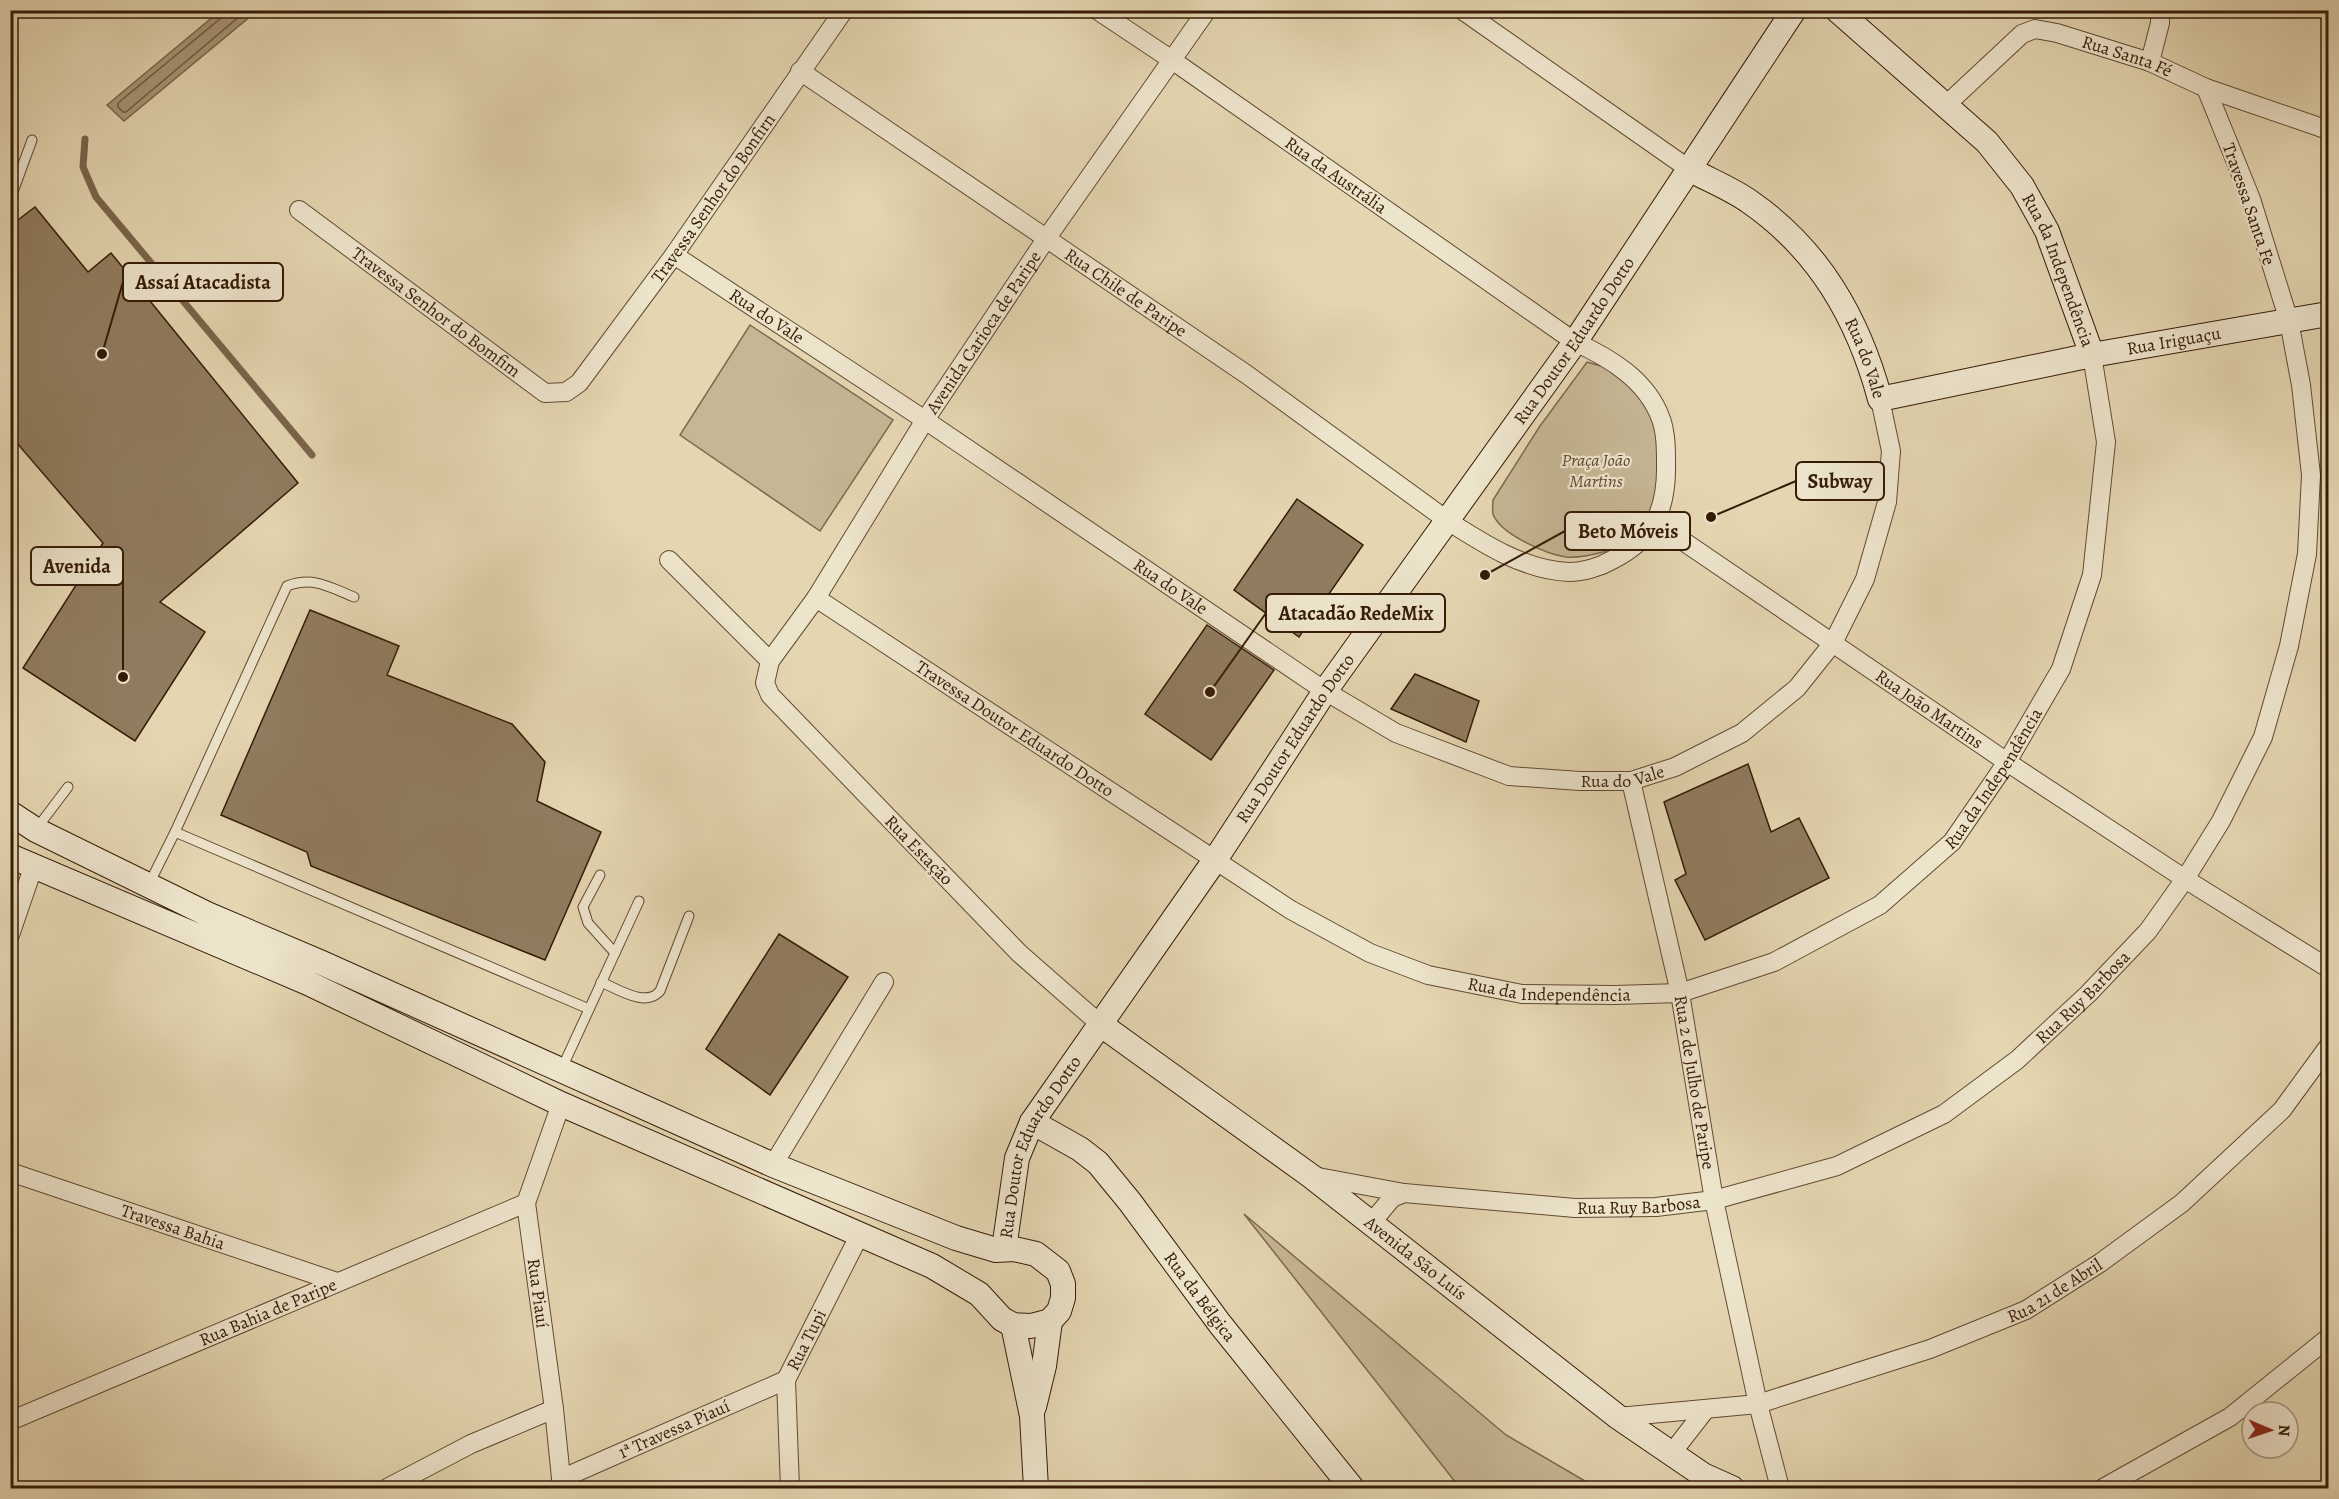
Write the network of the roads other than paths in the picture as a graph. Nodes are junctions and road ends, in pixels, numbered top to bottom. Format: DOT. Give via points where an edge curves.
graph roads {
  1 [pos="844,10"];
  2 [pos="1097,10"];
  3 [pos="1207,10"];
  4 [pos="1462,10"];
  5 [pos="1794,10"];
  6 [pos="1837,10"];
  7 [pos="2160,10"];
  8 [pos="1172,60"];
  9 [pos="2150,62"];
  10 [pos="800,71"];
  11 [pos="2206,88"];
  12 [pos="1946,105"];
  13 [pos="2328,130"];
  14 [pos="32,140"];
  15 [pos="1689,169"];
  16 [pos="10,200"];
  17 [pos="299,210"];
  18 [pos="1046,239"];
  19 [pos="674,255"];
  20 [pos="2328,314"];
  21 [pos="2289,321"];
  22 [pos="1575,342"];
  23 [pos="2092,355"];
  24 [pos="579,383"];
  25 [pos="1880,399"];
  26 [pos="925,420"];
  27 [pos="1448,521"];
  28 [pos="1655,522"];
  29 [pos="669,560"];
  30 [pos="354,597"];
  31 [pos="816,598"];
  32 [pos="1833,643"];
  33 [pos="770,661"];
  34 [pos="1324,691"];
  35 [pos="2007,762"];
  36 [pos="1631,781"];
  37 [pos="68,787"];
  38 [pos="10,813"];
  39 [pos="36,830"];
  40 [pos="175,832"];
  41 [pos="10,856"];
  42 [pos="1215,860"];
  43 [pos="34,865"];
  44 [pos="600,875"];
  45 [pos="2186,879"];
  46 [pos="148,885"];
  47 [pos="639,900"];
  48 [pos="689,916"];
  49 [pos="10,935"];
  50 [pos="615,953"];
  51 [pos="2328,968"];
  52 [pos="601,982"];
  53 [pos="884,982"];
  54 [pos="1680,993"];
  55 [pos="589,1009"];
  56 [pos="1100,1024"];
  57 [pos="2328,1047"];
  58 [pos="561,1070"];
  59 [pos="561,1104"];
  60 [pos="1032,1122"];
  61 [pos="773,1165"];
  62 [pos="10,1172"];
  63 [pos="1311,1176"];
  64 [pos="1404,1193"];
  65 [pos="1714,1200"];
  66 [pos="526,1203"];
  67 [pos="1372,1222"];
  68 [pos="859,1236"];
  69 [pos="1004,1250"];
  70 [pos="337,1282"];
  71 [pos="1050,1321"];
  72 [pos="1013,1325"];
  73 [pos="2328,1338"];
  74 [pos="786,1380"];
  75 [pos="1758,1404"];
  76 [pos="554,1409"];
  77 [pos="1706,1409"];
  78 [pos="1032,1416"];
  79 [pos="1618,1417"];
  80 [pos="10,1421"];
  81 [pos="1671,1454"];
  82 [pos="562,1484"];
  83 [pos="387,1488"];
  84 [pos="790,1488"];
  85 [pos="1036,1488"];
  86 [pos="1352,1488"];
  87 [pos="1732,1488"];
  88 [pos="1780,1488"];
  89 [pos="2103,1488"];
  1 -- 10 [label="street, Travessa Senhor do Bonfirn"];
  2 -- 8 [label="street, Rua da Austrália"];
  3 -- 8 [label="street, Avenida Carioca de Paripe"];
  4 -- 15 [label="street, Rua do Vale"];
  5 -- 15 [label="main road, Rua Doutor Eduardo Dotto"];
  6 -- 12 [label="main road, Rua da Independência"];
  7 -- 9 [label="street"];
  8 -- 18 [label="street, Avenida Carioca de Paripe"];
  8 -- 22 [label="street, Rua da Austrália"];
  9 -- 11 [label="street, Rua Santa Fé"];
  9 -- 12 [label="street, Rua Santa Fé" via="2035,29 2022,34"];
  10 -- 18 [label="street, Rua Chile de Paripe"];
  10 -- 19 [label="street, Travessa Senhor do Bonfirn"];
  11 -- 13 [label="street, Rua Santa Fé"];
  11 -- 21 [label="street, Travessa Santa Fe" via="2251,199"];
  12 -- 23 [label="main road, Rua da Independência" via="1987,142 2022,186 2047,231"];
  14 -- 16 [label="lane"];
  15 -- 22 [label="main road, Rua Doutor Eduardo Dotto"];
  15 -- 25 [label="main road, Rua do Vale" via="1748,200 1781,225 1825,273 1858,334"];
  17 -- 24 [label="street, Travessa Senhor do Bomfim" via="544,393 566,392"];
  18 -- 26 [label="street, Avenida Carioca de Paripe"];
  18 -- 27 [label="street, Rua Chile de Paripe" via="1246,374"];
  19 -- 24 [label="street, Travessa Senhor do Bonfirn"];
  19 -- 26 [label="street, Rua do Vale"];
  20 -- 21 [label="main road, Rua Iriguaçu"];
  21 -- 23 [label="main road, Rua Iriguaçu"];
  21 -- 45 [label="street, Rua Ruy Barbosa" via="2311,475 2307,554 2289,646 2263,737 2221,821"];
  22 -- 27 [label="main road, Rua Doutor Eduardo Dotto"];
  22 -- 28 [label="street" via="1624,369 1644,389 1660,418 1666,443 1667,484"];
  23 -- 25 [label="main road, Rua Iriguaçu"];
  23 -- 35 [label="street, Rua da Independência" via="2106,442 2092,575 2061,669"];
  25 -- 32 [label="street, Rua do Vale" via="1891,451 1887,502 1865,579"];
  26 -- 31 [label="street, Avenida Carioca de Paripe"];
  26 -- 34 [label="street, Rua do Vale"];
  27 -- 28 [label="street" via="1531,565 1570,572 1601,566 1622,555 1642,540"];
  27 -- 34 [label="main road, Rua Doutor Eduardo Dotto"];
  28 -- 32 [label="street, Rua João Martins"];
  29 -- 33 [label="street"];
  30 -- 40 [label="lane" via="302,580 287,586"];
  31 -- 33 [label="street, Avenida Carioca de Paripe"];
  31 -- 42 [label="street, Travessa Doutor Eduardo Dotto"];
  32 -- 35 [label="street, Rua João Martins"];
  32 -- 36 [label="street, Rua do Vale" via="1797,688 1742,733 1675,767"];
  33 -- 56 [label="street, Rua Estação" via="765,682 770,695 1019,953"];
  34 -- 36 [label="street, Rua do Vale" via="1396,732 1509,776"];
  34 -- 42 [label="main road, Rua Doutor Eduardo Dotto"];
  35 -- 45 [label="street, Rua João Martins"];
  35 -- 54 [label="street, Rua da Independência" via="1952,842 1880,905 1774,962"];
  36 -- 54 [label="street, Rua 2 de Julho de Paripe"];
  37 -- 39 [label="lane"];
  38 -- 39 [label="main road"];
  39 -- 46 [label="main road"];
  40 -- 46 [label="lane"];
  40 -- 55 [label="lane"];
  41 -- 43 [label="main road"];
  42 -- 54 [label="street, Rua da Independência" via="1291,910 1370,953 1428,975 1522,994"];
  42 -- 56 [label="main road, Rua Doutor Eduardo Dotto"];
  43 -- 49 [label="street"];
  43 -- 59 [label="main road" via="308,983"];
  44 -- 50 [label="lane" via="583,907 588,923"];
  45 -- 51 [label="street, Rua João Martins"];
  45 -- 65 [label="street, Rua Ruy Barbosa" via="2148,931 2088,994 2018,1060 1944,1114 1837,1166"];
  46 -- 58 [label="main road"];
  47 -- 50 [label="lane"];
  48 -- 52 [label="lane" via="655,997 646,1000"];
  50 -- 52 [label="lane"];
  52 -- 55 [label="lane"];
  53 -- 61 [label="street"];
  54 -- 65 [label="street, Rua 2 de Julho de Paripe"];
  55 -- 58 [label="lane"];
  56 -- 60 [label="main road, Rua Doutor Eduardo Dotto"];
  56 -- 63 [label="main road, Avenida São Luís"];
  57 -- 75 [label="street, Rua 21 de Abril" via="2282,1110 2182,1203 2100,1263 2026,1310 1929,1349"];
  58 -- 61 [label="main road"];
  59 -- 66 [label="street, Rua Piauí"];
  59 -- 68 [label="main road"];
  60 -- 69 [label="main road, Rua Doutor Eduardo Dotto" via="1017,1158"];
  60 -- 86 [label="main road, Rua da Bélgica" via="1098,1163 1220,1324"];
  61 -- 69 [label="main road" via="956,1238"];
  62 -- 70 [label="street, Travessa Bahia"];
  63 -- 64 [label="street, Rua Ruy Barbosa"];
  63 -- 67 [label="main road, Avenida São Luís"];
  64 -- 65 [label="street, Rua Ruy Barbosa" via="1575,1208 1656,1207"];
  64 -- 67 [label="street" via="1392,1198"];
  65 -- 75 [label="street, Rua 2 de Julho de Paripe"];
  66 -- 70 [label="street, Rua Bahia de Paripe"];
  66 -- 76 [label="street, Rua Piauí"];
  67 -- 79 [label="main road, Avenida São Luís"];
  68 -- 72 [label="main road" via="932,1266 979,1294"];
  68 -- 74 [label="street, Rua Tupi"];
  69 -- 71 [label="main road" via="1036,1254 1058,1271 1063,1298"];
  70 -- 80 [label="street, Rua Bahia de Paripe"];
  71 -- 72 [label="main road"];
  71 -- 78 [label="main road"];
  72 -- 78 [label="main road"];
  73 -- 89 [label="street" via="2230,1417"];
  74 -- 82 [label="street, 1ª Travessa Piauí"];
  74 -- 84 [label="street, Rua Tupi"];
  75 -- 77 [label="street, Rua 21 de Abril"];
  75 -- 88 [label="street, Rua 2 de Julho de Paripe"];
  76 -- 82 [label="street, Rua Piauí"];
  76 -- 83 [label="street" via="471,1444"];
  77 -- 79 [label="street, Rua 21 de Abril"];
  77 -- 81 [label="street"];
  78 -- 85 [label="main road"];
  79 -- 81 [label="main road, Avenida São Luís"];
  81 -- 87 [label="main road, Avenida São Luís"];
}
